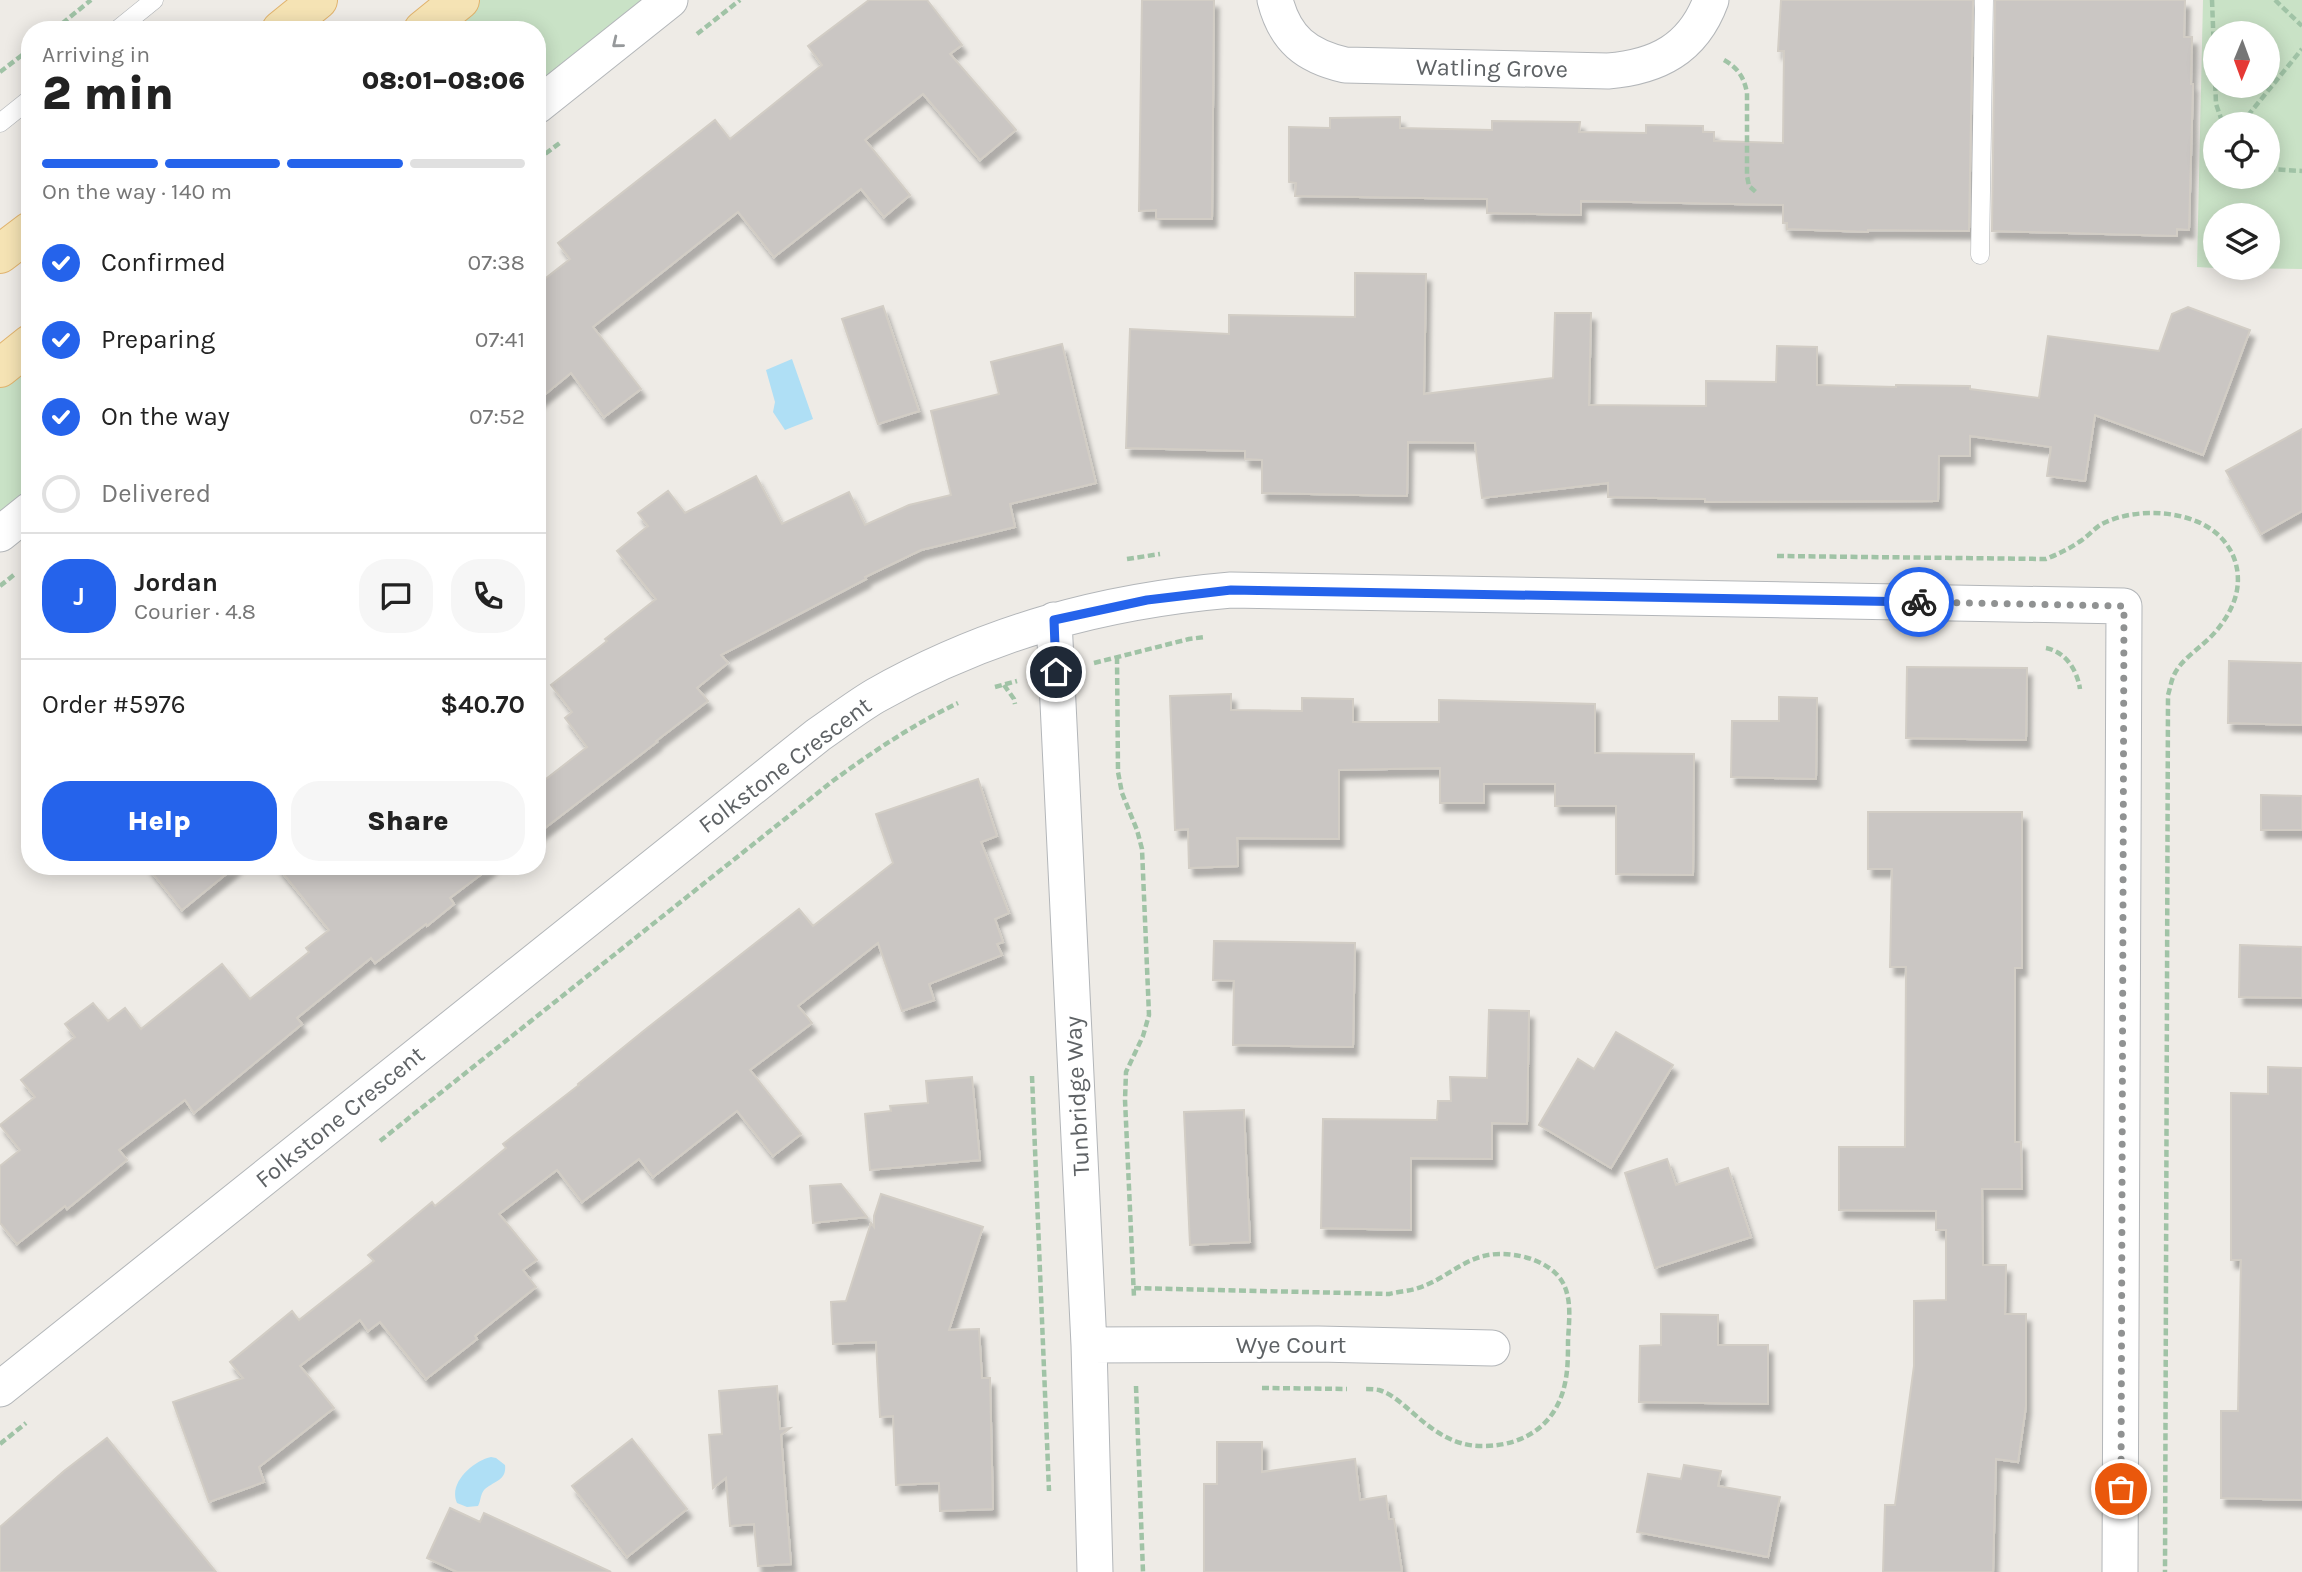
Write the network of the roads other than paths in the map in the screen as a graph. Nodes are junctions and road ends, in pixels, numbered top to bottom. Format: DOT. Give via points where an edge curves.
graph roads {
  1 [pos="154,0"];
  2 [pos="318,0"];
  3 [pos="460,0"];
  4 [pos="670,0"];
  5 [pos="1275,0"];
  6 [pos="1711,0"];
  7 [pos="1984,0"];
  8 [pos="128,21"];
  9 [pos="292,21"];
  10 [pos="434,21"];
  11 [pos="546,99"];
  12 [pos="21,106"];
  13 [pos="0,123"];
  14 [pos="21,237"];
  15 [pos="0,254"];
  16 [pos="1980,256"];
  17 [pos="21,351"];
  18 [pos="0,368"];
  19 [pos="21,517"];
  20 [pos="0,534"];
  21 [pos="1054,620"];
  22 [pos="1090,1345"];
  23 [pos="1492,1348"];
  24 [pos="0,1389"];
  25 [pos="1095,1572"];
  26 [pos="2120,1572"];
  1 -- 8 [label="lane"];
  2 -- 9 [label="main road"];
  3 -- 10 [label="main road"];
  4 -- 11 [label="street, one-way"];
  5 -- 6 [label="street, Watling Grove" via="1281,20 1300,45 1345,65 1608,71 1630,69 1670,55 1685,43"];
  7 -- 16 [label="lane"];
  12 -- 13 [label="lane"];
  14 -- 15 [label="main road"];
  17 -- 18 [label="main road"];
  19 -- 20 [label="street"];
  21 -- 22 [label="street, Tunbridge Way"];
  21 -- 24 [label="street, Folkstone Crescent" via="930,668 873,698 818,736"];
  21 -- 26 [label="street, Folkstone Crescent" via="1190,594 1281,589 2124,606"];
  22 -- 23 [label="street, Wye Court"];
  22 -- 25 [label="street, Tunbridge Way"];
}
